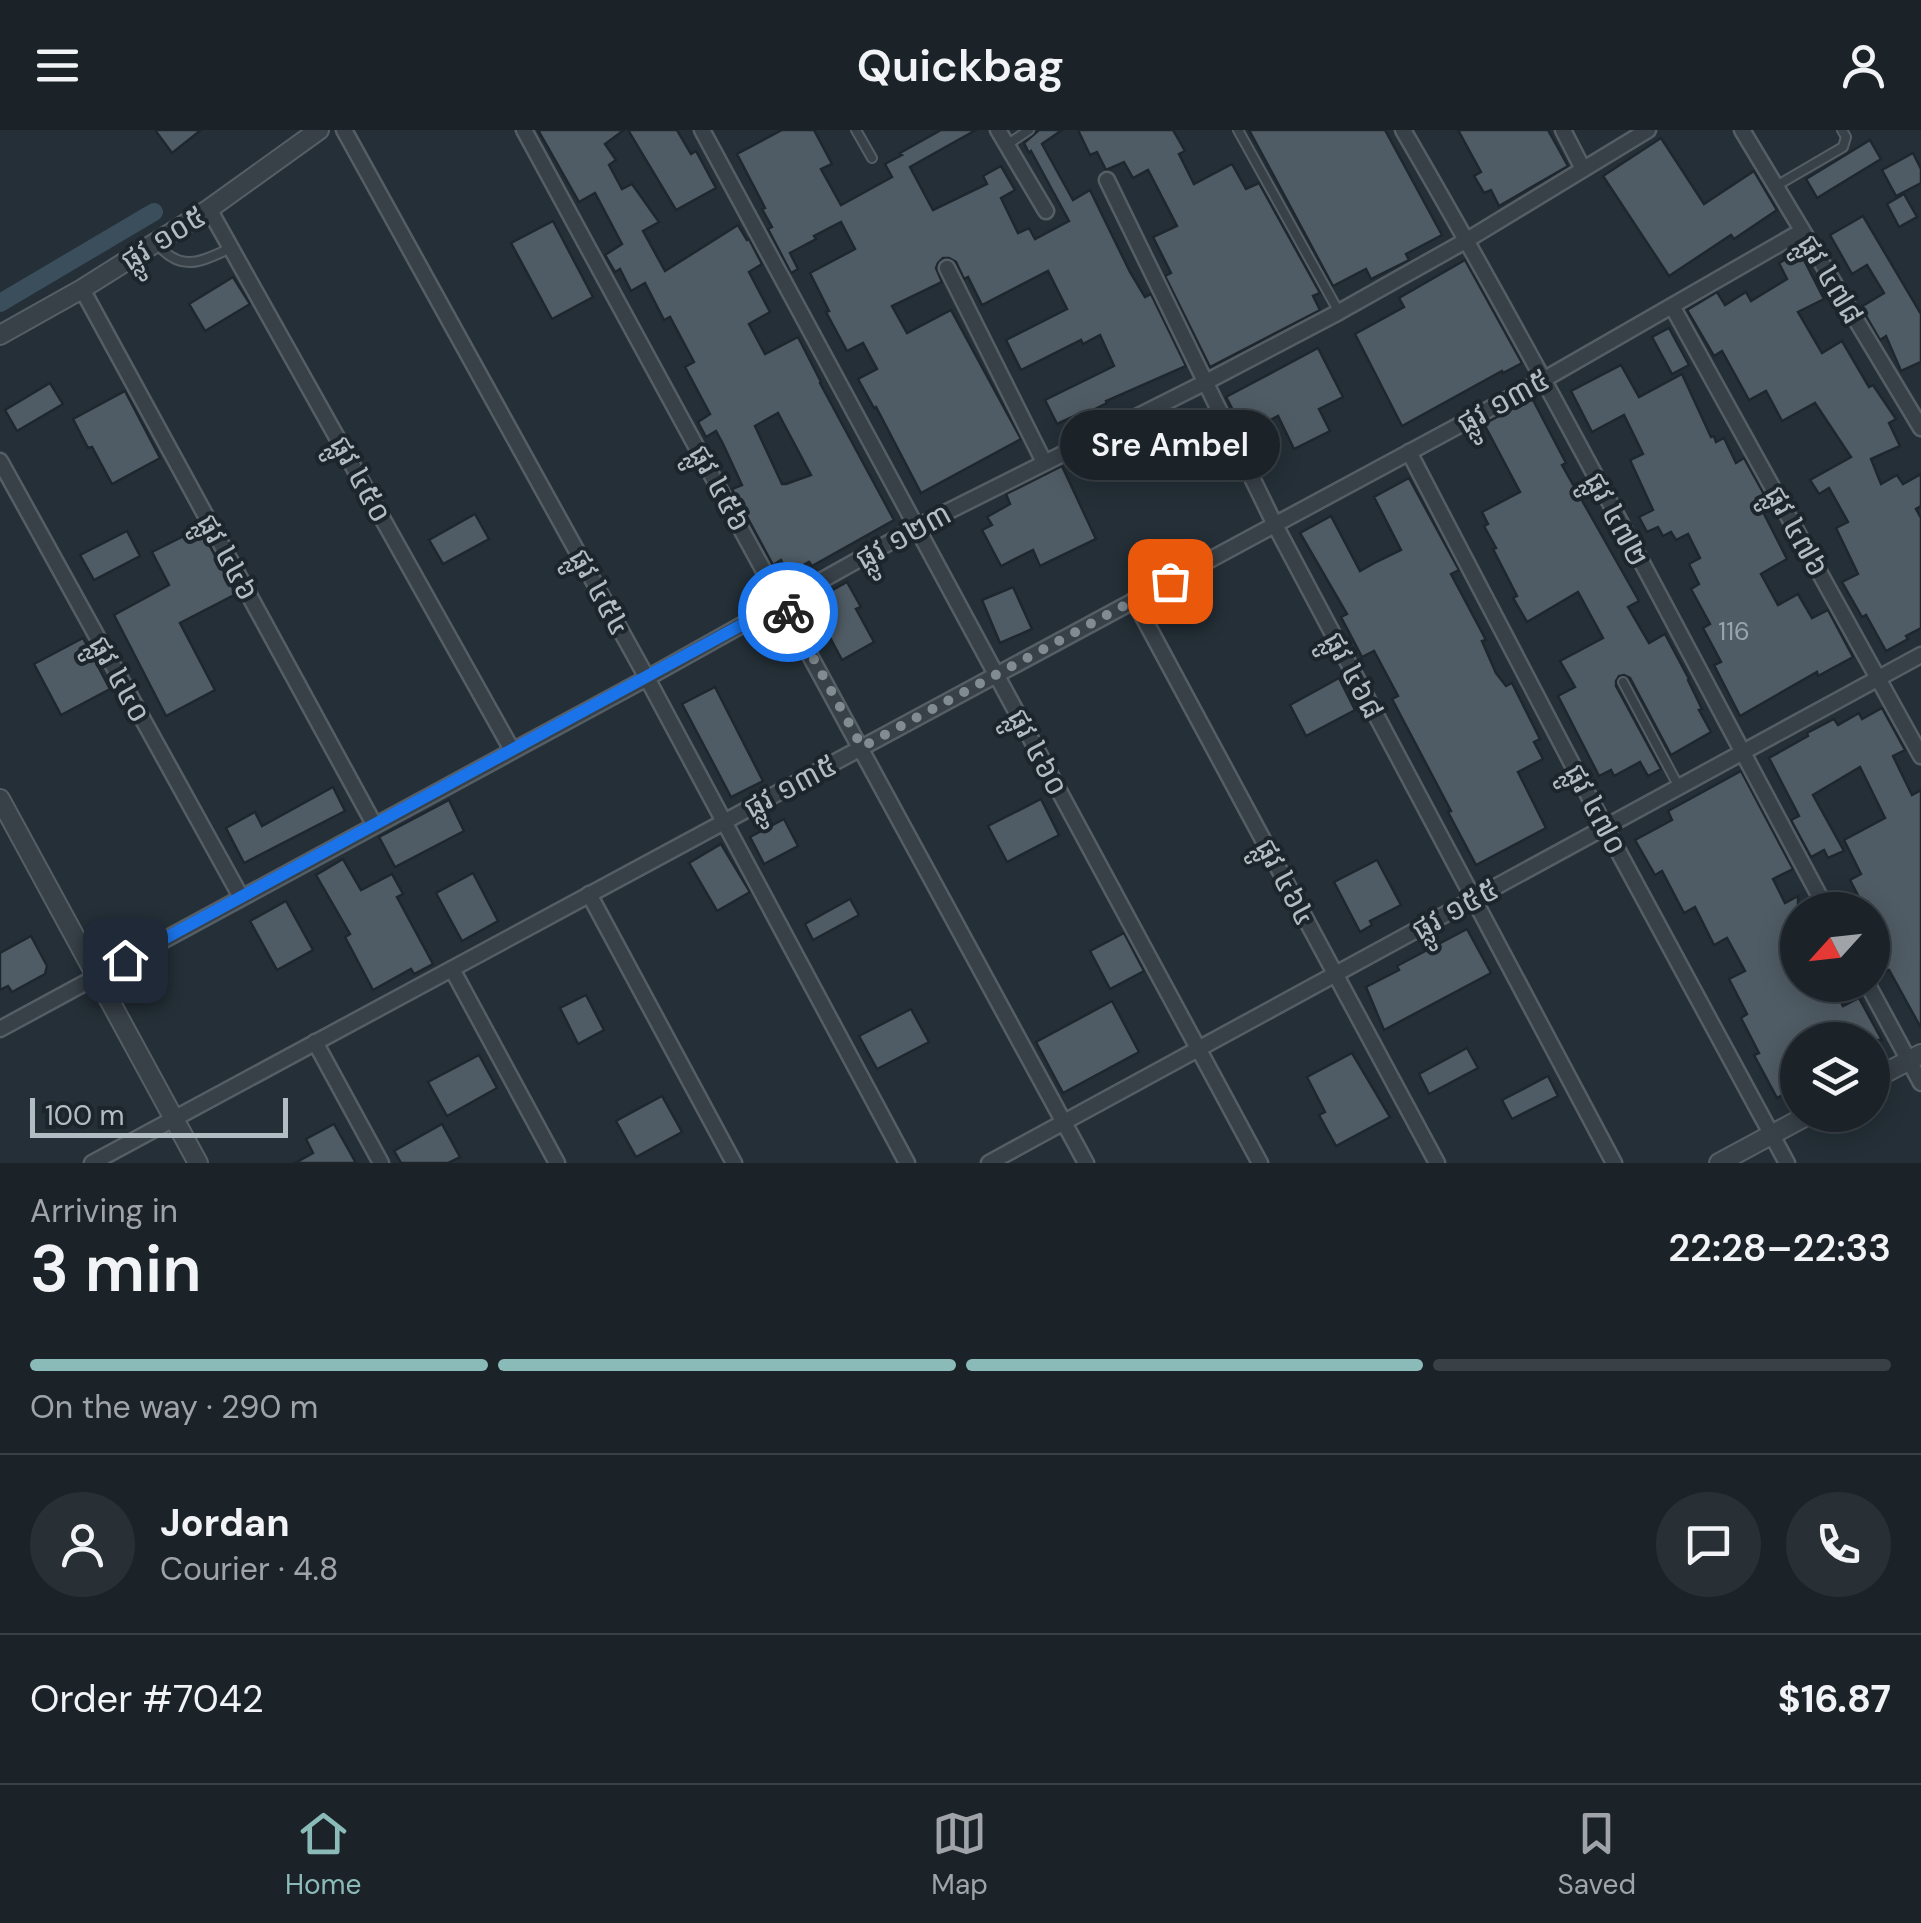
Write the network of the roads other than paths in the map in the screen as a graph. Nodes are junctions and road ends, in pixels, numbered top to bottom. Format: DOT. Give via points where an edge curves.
graph roads {
  1 [pos="319,130"];
  2 [pos="344,130"];
  3 [pos="524,130"];
  4 [pos="702,130"];
  5 [pos="856,130"];
  6 [pos="998,130"];
  7 [pos="1029,130"];
  8 [pos="1238,130"];
  9 [pos="1403,130"];
  10 [pos="1648,130"];
  11 [pos="1742,130"];
  12 [pos="1842,130"];
  13 [pos="1568,132"];
  14 [pos="1007,144"];
  15 [pos="872,158"];
  16 [pos="1583,169"];
  17 [pos="1107,180"];
  18 [pos="1776,186"];
  19 [pos="209,209"];
  20 [pos="1046,211"];
  21 [pos="1802,231"];
  22 [pos="1466,240"];
  23 [pos="156,242"];
  24 [pos="231,248"];
  25 [pos="947,268"];
  26 [pos="82,289"];
  27 [pos="1672,306"];
  28 [pos="1338,312"];
  29 [pos="0,335"];
  30 [pos="1543,380"];
  31 [pos="1204,384"];
  32 [pos="1921,428"];
  33 [pos="1409,452"];
  34 [pos="0,461"];
  35 [pos="1044,462"];
  36 [pos="1275,524"];
  37 [pos="917,527"];
  38 [pos="1134,600"];
  39 [pos="782,603"];
  40 [pos="1921,655"];
  41 [pos="996,675"];
  42 [pos="647,678"];
  43 [pos="1878,678"];
  44 [pos="1623,682"];
  45 [pos="862,747"];
  46 [pos="512,750"];
  47 [pos="1742,752"];
  48 [pos="1921,756"];
  49 [pos="1679,787"];
  50 [pos="0,799"];
  51 [pos="724,822"];
  52 [pos="374,824"];
  53 [pos="1605,827"];
  54 [pos="1818,892"];
  55 [pos="590,894"];
  56 [pos="241,897"];
  57 [pos="1473,899"];
  58 [pos="452,969"];
  59 [pos="1336,974"];
  60 [pos="96,976"];
  61 [pos="1879,1002"];
  62 [pos="0,1028"];
  63 [pos="316,1042"];
  64 [pos="1198,1049"];
  65 [pos="1915,1057"];
  66 [pos="1890,1070"];
  67 [pos="1921,1083"];
  68 [pos="174,1119"];
  69 [pos="1064,1122"];
  70 [pos="1780,1131"];
  71 [pos="1772,1135"];
  72 [pos="92,1163"];
  73 [pos="198,1163"];
  74 [pos="381,1163"];
  75 [pos="557,1163"];
  76 [pos="734,1163"];
  77 [pos="907,1163"];
  78 [pos="989,1163"];
  79 [pos="1086,1163"];
  80 [pos="1260,1163"];
  81 [pos="1437,1163"];
  82 [pos="1614,1163"];
  83 [pos="1719,1163"];
  84 [pos="1787,1163"];
  1 -- 19 [label="street, ផ្លូវ ១០៥"];
  2 -- 42 [label="street, ផ្លូវ ៤៥៤"];
  3 -- 39 [label="street, ផ្លូវ ៤៥៦"];
  4 -- 37 [label="street, ផ្លូវ ៤៦០"];
  5 -- 15 [label="lane"];
  6 -- 14 [label="street"];
  7 -- 14 [label="lane"];
  8 -- 28 [label="lane"];
  9 -- 22 [label="street, ផ្លូវ ៤៧២"];
  10 -- 16 [label="street, ផ្លូវ ១២៣"];
  11 -- 18 [label="street, ផ្លូវ ៤៧៨"];
  12 -- 18 [label="lane" via="1842,147"];
  13 -- 16 [label="street"];
  14 -- 20 [label="street"];
  16 -- 22 [label="street, ផ្លូវ ១២៣"];
  17 -- 31 [label="street, ផ្លូវ ៤៦៨"];
  18 -- 21 [label="street, ផ្លូវ ៤៧៨"];
  19 -- 23 [label="street, ផ្លូវ ១០៥"];
  19 -- 24 [label="street, ផ្លូវ ៤៥០"];
  21 -- 27 [label="street, ផ្លូវ ១៣៥"];
  21 -- 32 [label="street, ផ្លូវ ៤៧៨"];
  22 -- 28 [label="street, ផ្លូវ ១២៣"];
  22 -- 30 [label="street, ផ្លូវ ៤៧២"];
  23 -- 24 [label="lane" via="165,254 187,262"];
  23 -- 26 [label="street, ផ្លូវ ១០៥"];
  24 -- 46 [label="street, ផ្លូវ ៤៥០"];
  25 -- 35 [label="street"];
  26 -- 29 [label="street, ផ្លូវ ១០៥"];
  26 -- 52 [label="street, ផ្លូវ ៤៤៦"];
  27 -- 30 [label="street, ផ្លូវ ១៣៥"];
  27 -- 43 [label="street, ផ្លូវ ៤៧៦"];
  28 -- 31 [label="street, ផ្លូវ ១២៣"];
  30 -- 33 [label="street, ផ្លូវ ១៣៥"];
  30 -- 47 [label="street, ផ្លូវ ៤៧២"];
  31 -- 35 [label="street, ផ្លូវ ១២៣"];
  31 -- 36 [label="street, ផ្លូវ ៤៦៨"];
  33 -- 36 [label="street, ផ្លូវ ១៣៥"];
  33 -- 53 [label="street, ផ្លូវ ៤៧០"];
  34 -- 56 [label="street, ផ្លូវ ៤៤០"];
  35 -- 37 [label="street, ផ្លូវ ១២៣"];
  36 -- 38 [label="street, ផ្លូវ ១៣៥"];
  36 -- 57 [label="street, ផ្លូវ ៤៦៨"];
  37 -- 39 [label="street, ផ្លូវ ១២៣"];
  37 -- 41 [label="street, ផ្លូវ ៤៦០"];
  38 -- 41 [label="street, ផ្លូវ ១៣៥"];
  38 -- 59 [label="street, ផ្លូវ ៤៦៤"];
  39 -- 42 [label="street, ផ្លូវ ១២៣"];
  39 -- 45 [label="street, ផ្លូវ ៤៥៦"];
  40 -- 43 [label="street, ផ្លូវ ១៥៥"];
  41 -- 45 [label="street, ផ្លូវ ១៣៥"];
  41 -- 64 [label="street, ផ្លូវ ៤៦០"];
  42 -- 46 [label="street, ផ្លូវ ១២៣"];
  42 -- 51 [label="street, ផ្លូវ ៤៥៤"];
  43 -- 47 [label="street, ផ្លូវ ១៥៥"];
  43 -- 48 [label="street, ផ្លូវ ៤៧៦"];
  44 -- 49 [label="lane"];
  45 -- 51 [label="street, ផ្លូវ ១៣៥"];
  45 -- 69 [label="street, ផ្លូវ ៤៥៦"];
  46 -- 52 [label="street, ផ្លូវ ១២៣"];
  47 -- 49 [label="street, ផ្លូវ ១៥៥"];
  47 -- 54 [label="street, ផ្លូវ ៤៧២"];
  49 -- 53 [label="street, ផ្លូវ ១៥៥"];
  50 -- 60 [label="street"];
  51 -- 55 [label="street, ផ្លូវ ១៣៥"];
  51 -- 77 [label="street, ផ្លូវ ៤៥៤"];
  52 -- 56 [label="street, ផ្លូវ ១២៣"];
  53 -- 57 [label="street, ផ្លូវ ១៥៥"];
  53 -- 71 [label="street, ផ្លូវ ៤៧០"];
  55 -- 58 [label="street, ផ្លូវ ១៣៥"];
  55 -- 76 [label="street"];
  56 -- 60 [label="street, ផ្លូវ ១២៣"];
  57 -- 59 [label="street, ផ្លូវ ១៥៥"];
  57 -- 82 [label="street, ផ្លូវ ៤៦៨"];
  58 -- 63 [label="street, ផ្លូវ ១៣៥"];
  58 -- 75 [label="street"];
  59 -- 64 [label="street, ផ្លូវ ១៥៥"];
  59 -- 81 [label="street, ផ្លូវ ៤៦៤"];
  60 -- 62 [label="street, ផ្លូវ ១២៣"];
  60 -- 68 [label="street"];
  61 -- 65 [label="street"];
  63 -- 68 [label="street, ផ្លូវ ១៣៥"];
  63 -- 74 [label="street"];
  64 -- 69 [label="street, ផ្លូវ ១៥៥"];
  64 -- 80 [label="street, ផ្លូវ ៤៦០"];
  65 -- 66 [label="street"];
  65 -- 67 [label="street"];
  68 -- 72 [label="street, ផ្លូវ ១៣៥"];
  68 -- 73 [label="street"];
  69 -- 78 [label="street, ផ្លូវ ១៥៥"];
  69 -- 79 [label="street, ផ្លូវ ៤៥៦"];
  70 -- 71 [label="street"];
  71 -- 83 [label="street"];
  71 -- 84 [label="street, ផ្លូវ ៤៧០"];
}
